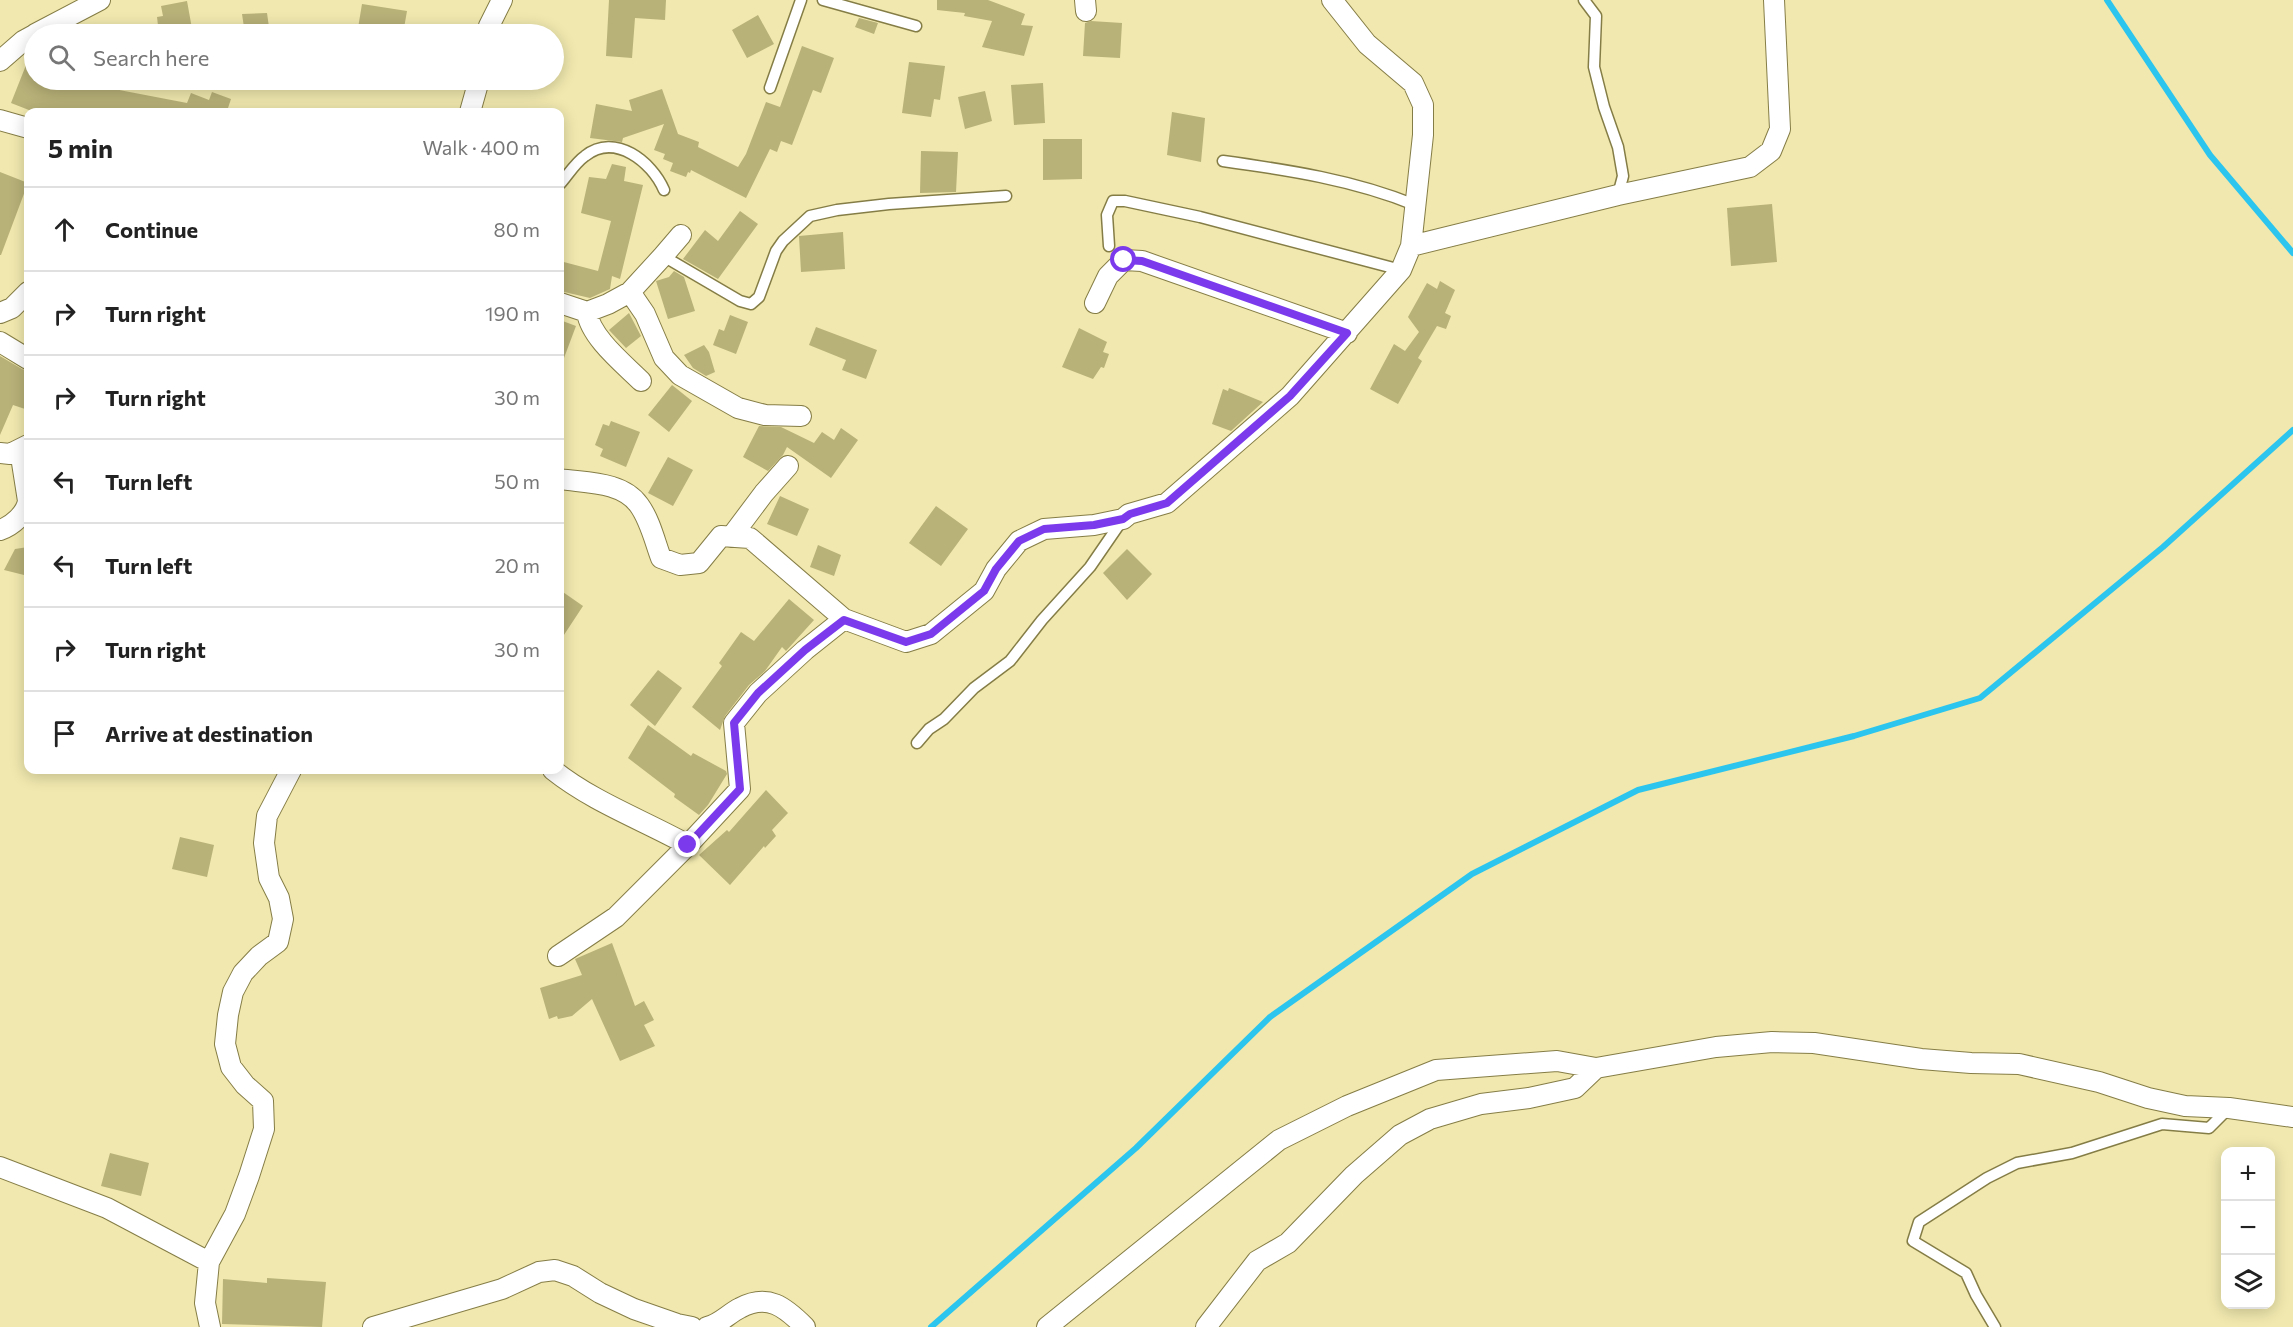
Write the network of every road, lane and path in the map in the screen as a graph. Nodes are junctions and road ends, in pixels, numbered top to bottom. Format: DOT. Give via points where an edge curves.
graph roads {
  1 [pos="100,0"];
  2 [pos="502,0"];
  3 [pos="801,0"];
  4 [pos="823,0"];
  5 [pos="1332,0"];
  6 [pos="1584,0"];
  7 [pos="1774,0"];
  8 [pos="55,24"];
  9 [pos="490,24"];
  10 [pos="916,26"];
  11 [pos="24,40"];
  12 [pos="0,61"];
  13 [pos="770,88"];
  14 [pos="476,90"];
  15 [pos="471,108"];
  16 [pos="0,120"];
  17 [pos="24,127"];
  18 [pos="1223,161"];
  19 [pos="564,180"];
  20 [pos="664,190"];
  21 [pos="1618,195"];
  22 [pos="1006,196"];
  23 [pos="1415,205"];
  24 [pos="681,235"];
  25 [pos="1109,246"];
  26 [pos="1411,246"];
  27 [pos="663,256"];
  28 [pos="1401,270"];
  29 [pos="630,292"];
  30 [pos="24,296"];
  31 [pos="1095,303"];
  32 [pos="564,304"];
  33 [pos="587,312"];
  34 [pos="0,313"];
  35 [pos="1347,333"];
  36 [pos="0,342"];
  37 [pos="24,357"];
  38 [pos="641,381"];
  39 [pos="801,416"];
  40 [pos="24,447"];
  41 [pos="0,453"];
  42 [pos="788,466"];
  43 [pos="564,479"];
  44 [pos="24,513"];
  45 [pos="1123,519"];
  46 [pos="0,530"];
  47 [pos="731,537"];
  48 [pos="844,620"];
  49 [pos="917,743"];
  50 [pos="289,774"];
  51 [pos="558,774"];
  52 [pos="688,845"];
  53 [pos="558,956"];
  54 [pos="1596,1068"];
  55 [pos="2229,1108"];
  56 [pos="2293,1117"];
  57 [pos="0,1167"];
  58 [pos="209,1262"];
  59 [pos="210,1327"];
  60 [pos="373,1327"];
  61 [pos="692,1327"];
  62 [pos="707,1327"];
  63 [pos="805,1327"];
  64 [pos="1047,1327"];
  65 [pos="1206,1327"];
  66 [pos="1995,1327"];
  1 -- 8 [label="street"];
  2 -- 9 [label="street"];
  3 -- 13 [label="lane"];
  4 -- 10 [label="lane"];
  5 -- 23 [label="street" via="1367,44 1413,83 1423,105"];
  6 -- 21 [label="lane" via="1596,16 1594,67 1618,147 1623,176"];
  7 -- 21 [label="street" via="1780,129 1771,151 1750,167"];
  11 -- 12 [label="street"];
  14 -- 15 [label="street"];
  16 -- 17 [label="street"];
  18 -- 23 [label="lane" via="1362,186"];
  19 -- 20 [label="lane" via="586,155 615,148 653,170"];
  21 -- 26 [label="street"];
  22 -- 27 [label="lane" via="889,204 810,216 776,251 759,297 751,304"];
  23 -- 26 [label="street"];
  24 -- 27 [label="street"];
  25 -- 28 [label="lane" via="1107,215 1113,201 1125,201"];
  26 -- 28 [label="street"];
  27 -- 29 [label="street"];
  28 -- 35 [label="street"];
  29 -- 33 [label="street"];
  29 -- 39 [label="street" via="645,314 664,358 680,375 738,408 765,415"];
  30 -- 34 [label="street"];
  31 -- 35 [label="street" via="1108,276 1124,260 1142,261"];
  32 -- 33 [label="street"];
  33 -- 38 [label="street" via="588,323 595,332"];
  35 -- 45 [label="street" via="1290,396 1167,503"];
  36 -- 37 [label="street"];
  40 -- 41 [label="street" via="10,454"];
  42 -- 47 [label="street"];
  43 -- 47 [label="street" via="613,487 639,504 661,558 680,565 699,564 721,536"];
  44 -- 46 [label="street"];
  45 -- 48 [label="street" via="1044,529 1019,541 984,591 931,634 906,642"];
  45 -- 49 [label="lane" via="1090,567 1010,661 974,688"];
  47 -- 48 [label="street" via="750,538"];
  48 -- 52 [label="street" via="758,693 734,723 740,789"];
  50 -- 58 [label="street" via="267,816 264,843 269,878 279,897 283,920 278,942 243,973 233,992 225,1044 231,1067 263,1101 264,1129 235,1214"];
  51 -- 52 [label="street" via="612,807"];
  52 -- 53 [label="street" via="615,917"];
  54 -- 55 [label="street" via="1716,1047 1814,1043 1921,1059 2019,1064 2175,1104"];
  54 -- 64 [label="street" via="1557,1061 1436,1070 1347,1106 1279,1140"];
  54 -- 65 [label="street" via="1575,1088 1481,1104 1430,1119 1400,1135 1354,1175 1288,1243 1257,1261"];
  55 -- 56 [label="street"];
  55 -- 66 [label="lane" via="2209,1128 2162,1124 2072,1153 2017,1163 1919,1222 1913,1241 1966,1273"];
  57 -- 58 [label="street" via="107,1208"];
  58 -- 59 [label="street" via="205,1303"];
  60 -- 61 [label="street" via="555,1270 634,1309"];
  62 -- 63 [label="street" via="740,1307 761,1301 772,1302"];
}
